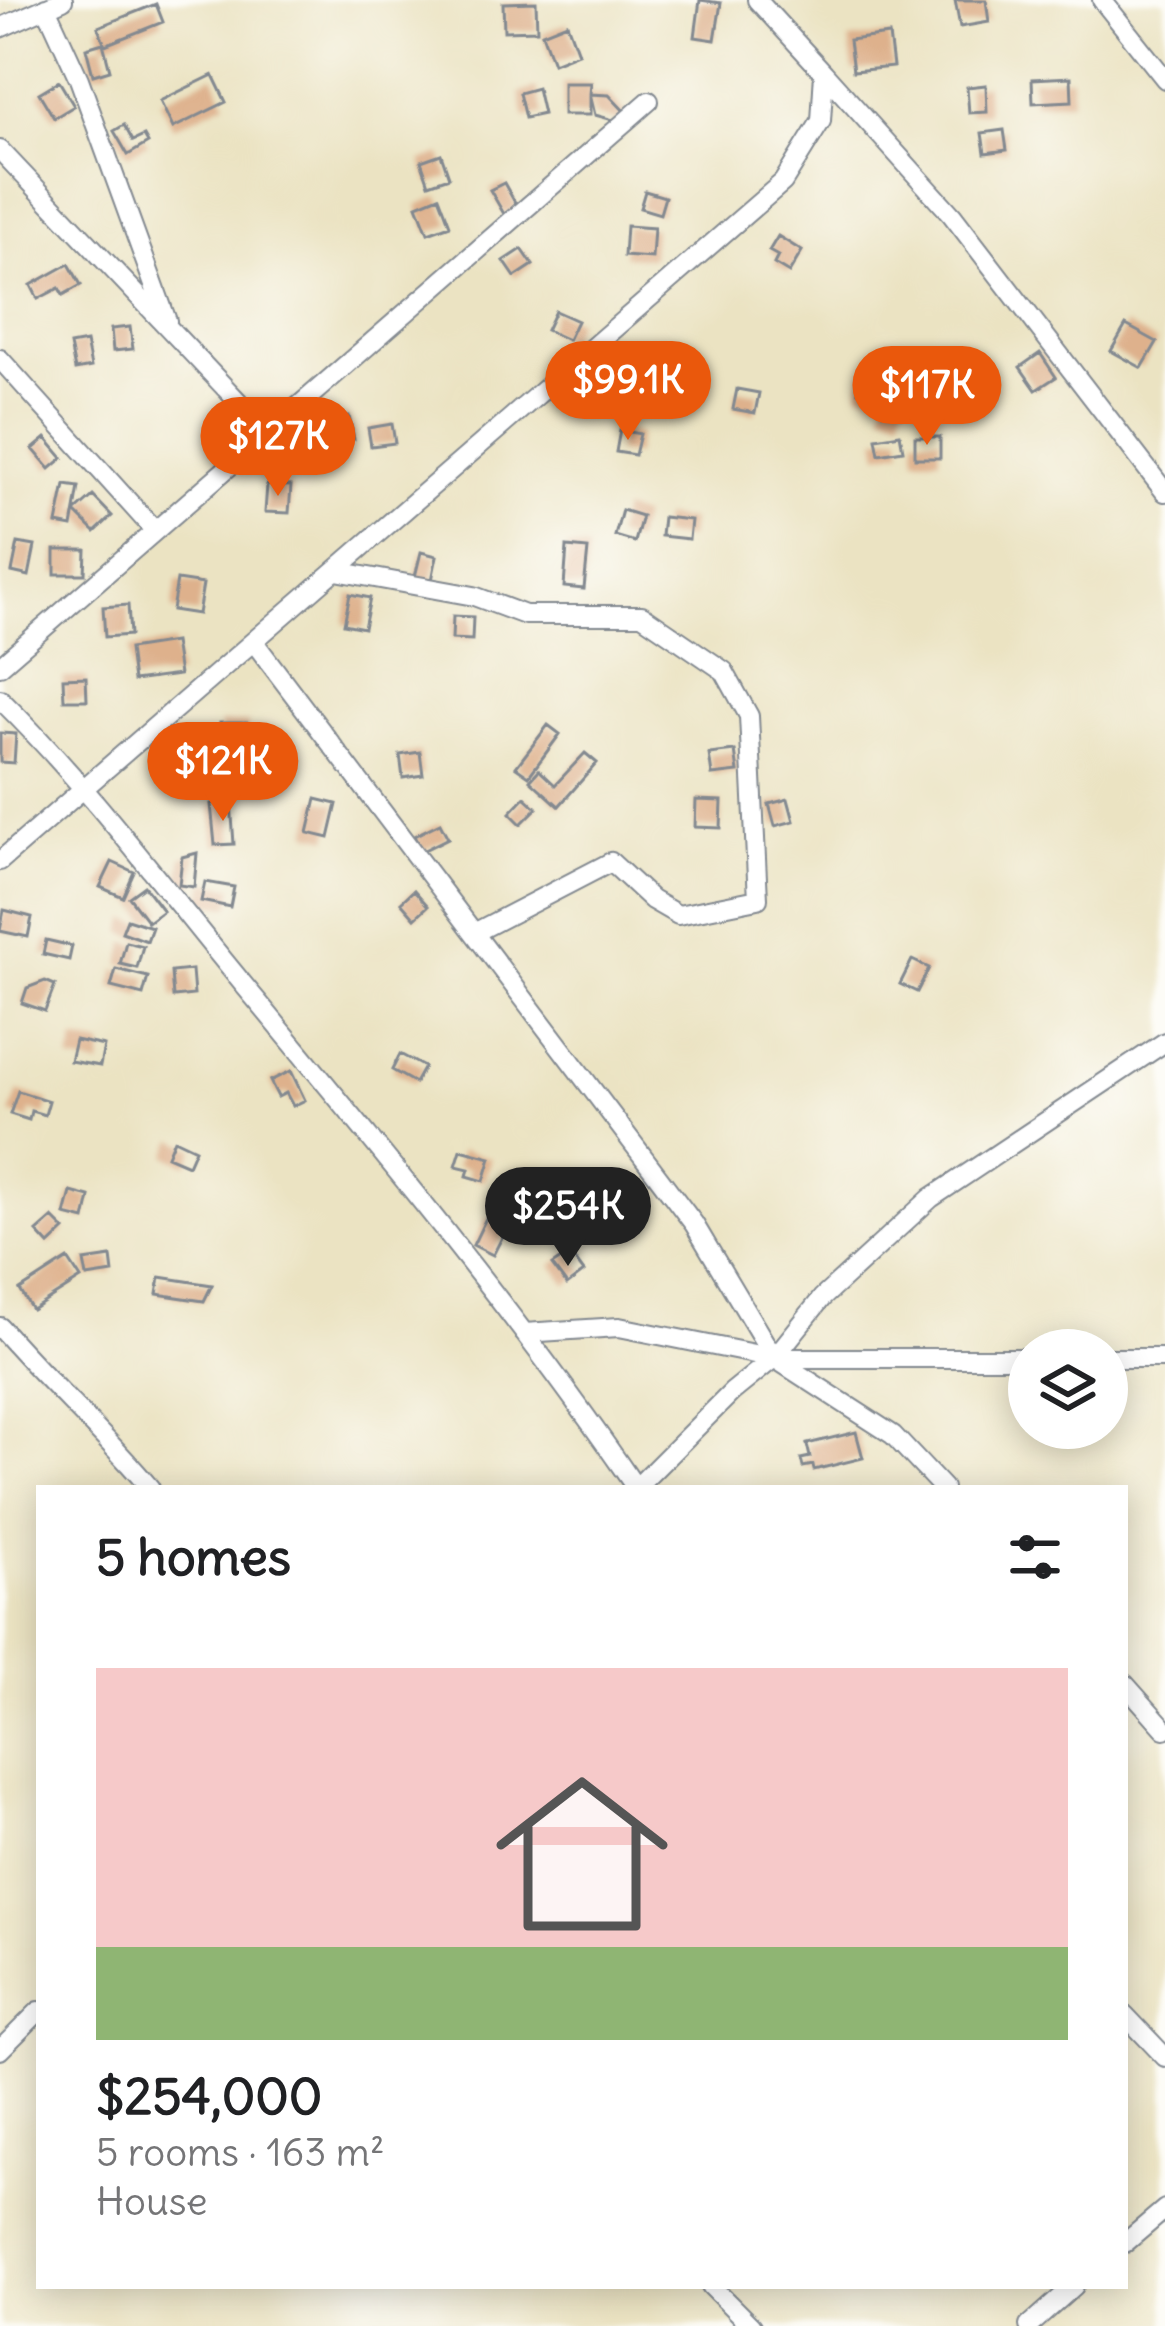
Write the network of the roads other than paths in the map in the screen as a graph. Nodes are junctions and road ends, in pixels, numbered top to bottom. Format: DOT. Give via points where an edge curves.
graph roads {
  1 [pos="757,0"];
  2 [pos="1102,0"];
  3 [pos="55,4"];
  4 [pos="3,29"];
  5 [pos="824,73"];
  6 [pos="1165,79"];
  7 [pos="649,101"];
  8 [pos="0,150"];
  9 [pos="171,332"];
  10 [pos="0,359"];
  11 [pos="268,433"];
  12 [pos="1165,492"];
  13 [pos="155,531"];
  14 [pos="336,571"];
  15 [pos="254,642"];
  16 [pos="0,666"];
  17 [pos="0,699"];
  18 [pos="81,791"];
  19 [pos="0,861"];
  20 [pos="474,933"];
  21 [pos="1165,1042"];
  22 [pos="0,1327"];
  23 [pos="524,1334"];
  24 [pos="774,1358"];
  25 [pos="1008,1358"];
  26 [pos="1128,1358"];
  27 [pos="1165,1358"];
  28 [pos="148,1485"];
  29 [pos="634,1485"];
  30 [pos="639,1485"];
  31 [pos="940,1485"];
  32 [pos="1128,1687"];
  33 [pos="1165,1729"];
  34 [pos="36,2015"];
  35 [pos="1128,2018"];
  36 [pos="0,2050"];
  37 [pos="1165,2057"];
  38 [pos="1165,2209"];
  39 [pos="1128,2240"];
  40 [pos="713,2289"];
  41 [pos="1071,2289"];
  42 [pos="751,2326"];
  43 [pos="1029,2326"];
  1 -- 5 [label="street"];
  2 -- 6 [label="street"];
  3 -- 4 [label="street"];
  3 -- 9 [label="street"];
  5 -- 12 [label="street" via="952,214"];
  5 -- 14 [label="street" via="821,121 783,182"];
  7 -- 11 [label="street"];
  8 -- 9 [label="street"];
  9 -- 11 [label="street"];
  10 -- 13 [label="street"];
  11 -- 13 [label="street"];
  13 -- 16 [label="street"];
  14 -- 15 [label="street"];
  14 -- 20 [label="street" via="474,596 525,615 642,615 724,671 749,716 758,899 678,915 611,862"];
  15 -- 18 [label="street"];
  15 -- 20 [label="street"];
  17 -- 18 [label="street"];
  18 -- 19 [label="street"];
  18 -- 23 [label="street"];
  20 -- 24 [label="street" via="694,1224"];
  21 -- 24 [label="street" via="931,1198 823,1298"];
  22 -- 28 [label="street"];
  23 -- 24 [label="street" via="619,1327"];
  23 -- 29 [label="street"];
  24 -- 25 [label="street"];
  24 -- 30 [label="street"];
  24 -- 31 [label="street" via="893,1435"];
  26 -- 27 [label="street"];
  32 -- 33 [label="street"];
  34 -- 36 [label="street"];
  35 -- 37 [label="street"];
  38 -- 39 [label="street"];
  40 -- 42 [label="street"];
  41 -- 43 [label="street"];
}
